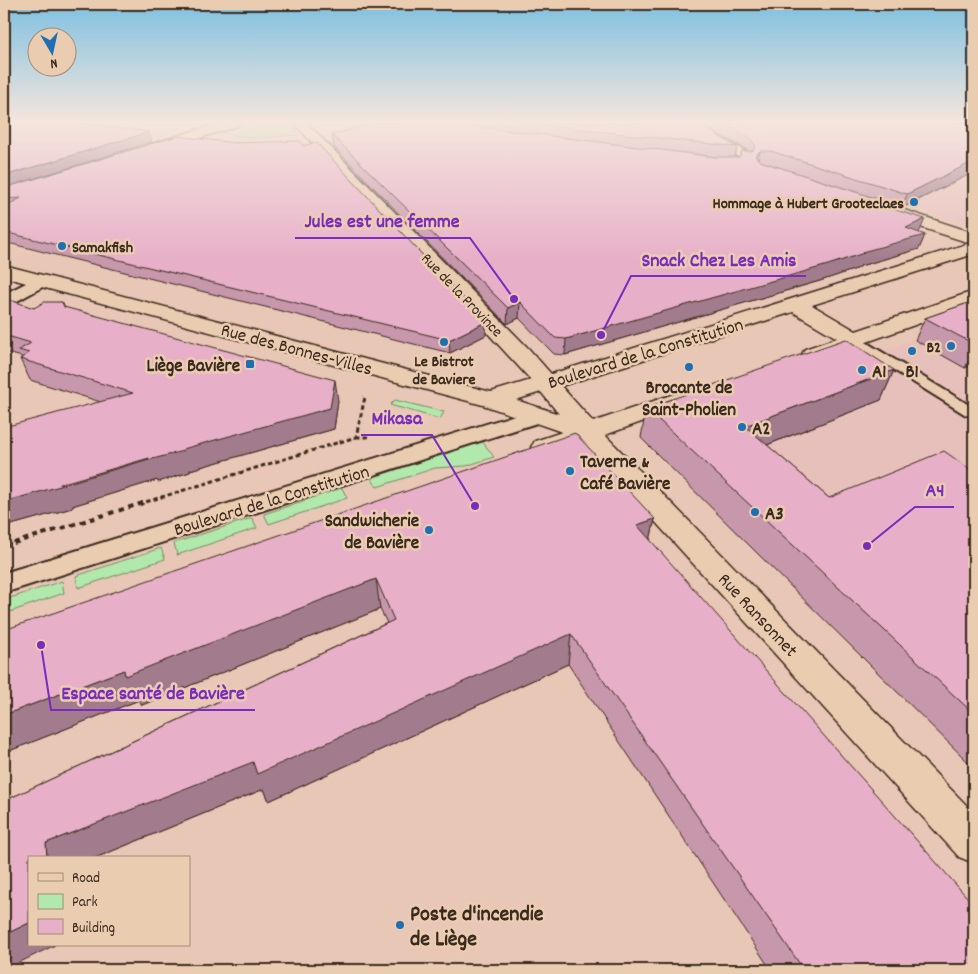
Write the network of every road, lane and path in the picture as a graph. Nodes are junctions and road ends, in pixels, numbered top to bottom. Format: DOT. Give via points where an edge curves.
graph roads {
  1 [pos="342,168"];
  2 [pos="873,205"];
  3 [pos="974,238"];
  4 [pos="974,248"];
  5 [pos="4,271"];
  6 [pos="40,281"];
  7 [pos="974,297"];
  8 [pos="4,301"];
  9 [pos="797,304"];
  10 [pos="854,340"];
  11 [pos="791,362"];
  12 [pos="546,383"];
  13 [pos="356,393"];
  14 [pos="699,394"];
  15 [pos="492,400"];
  16 [pos="971,412"];
  17 [pos="538,415"];
  18 [pos="588,432"];
  19 [pos="526,454"];
  20 [pos="4,546"];
  21 [pos="4,584"];
  22 [pos="974,842"];
  1 -- 12 [label="street, Rue de la Province"];
  2 -- 3 [label="street"];
  4 -- 9 [label="street, Boulevard de la Constitution"];
  5 -- 6 [label="street, Rue des Bonnes-Villes"];
  6 -- 8 [label="street"];
  6 -- 15 [label="street, Rue des Bonnes-Villes"];
  7 -- 10 [label="street"];
  9 -- 10 [label="street"];
  9 -- 12 [label="street, Boulevard de la Constitution"];
  10 -- 11 [label="street"];
  10 -- 16 [label="lane"];
  12 -- 15 [label="street, Boulevard de la Constitution"];
  12 -- 18 [label="street, Rue Ransonnet"];
  13 -- 20 [label="path, Boulevard de la Constitution" via="365,396 356,437"];
  14 -- 18 [label="street"];
  15 -- 17 [label="street, Rue des Bonnes-Villes"];
  17 -- 18 [label="street, Rue des Bonnes-Villes"];
  17 -- 21 [label="street, Boulevard de la Constitution"];
  18 -- 19 [label="street"];
  18 -- 22 [label="street, Rue Ransonnet"];
}
